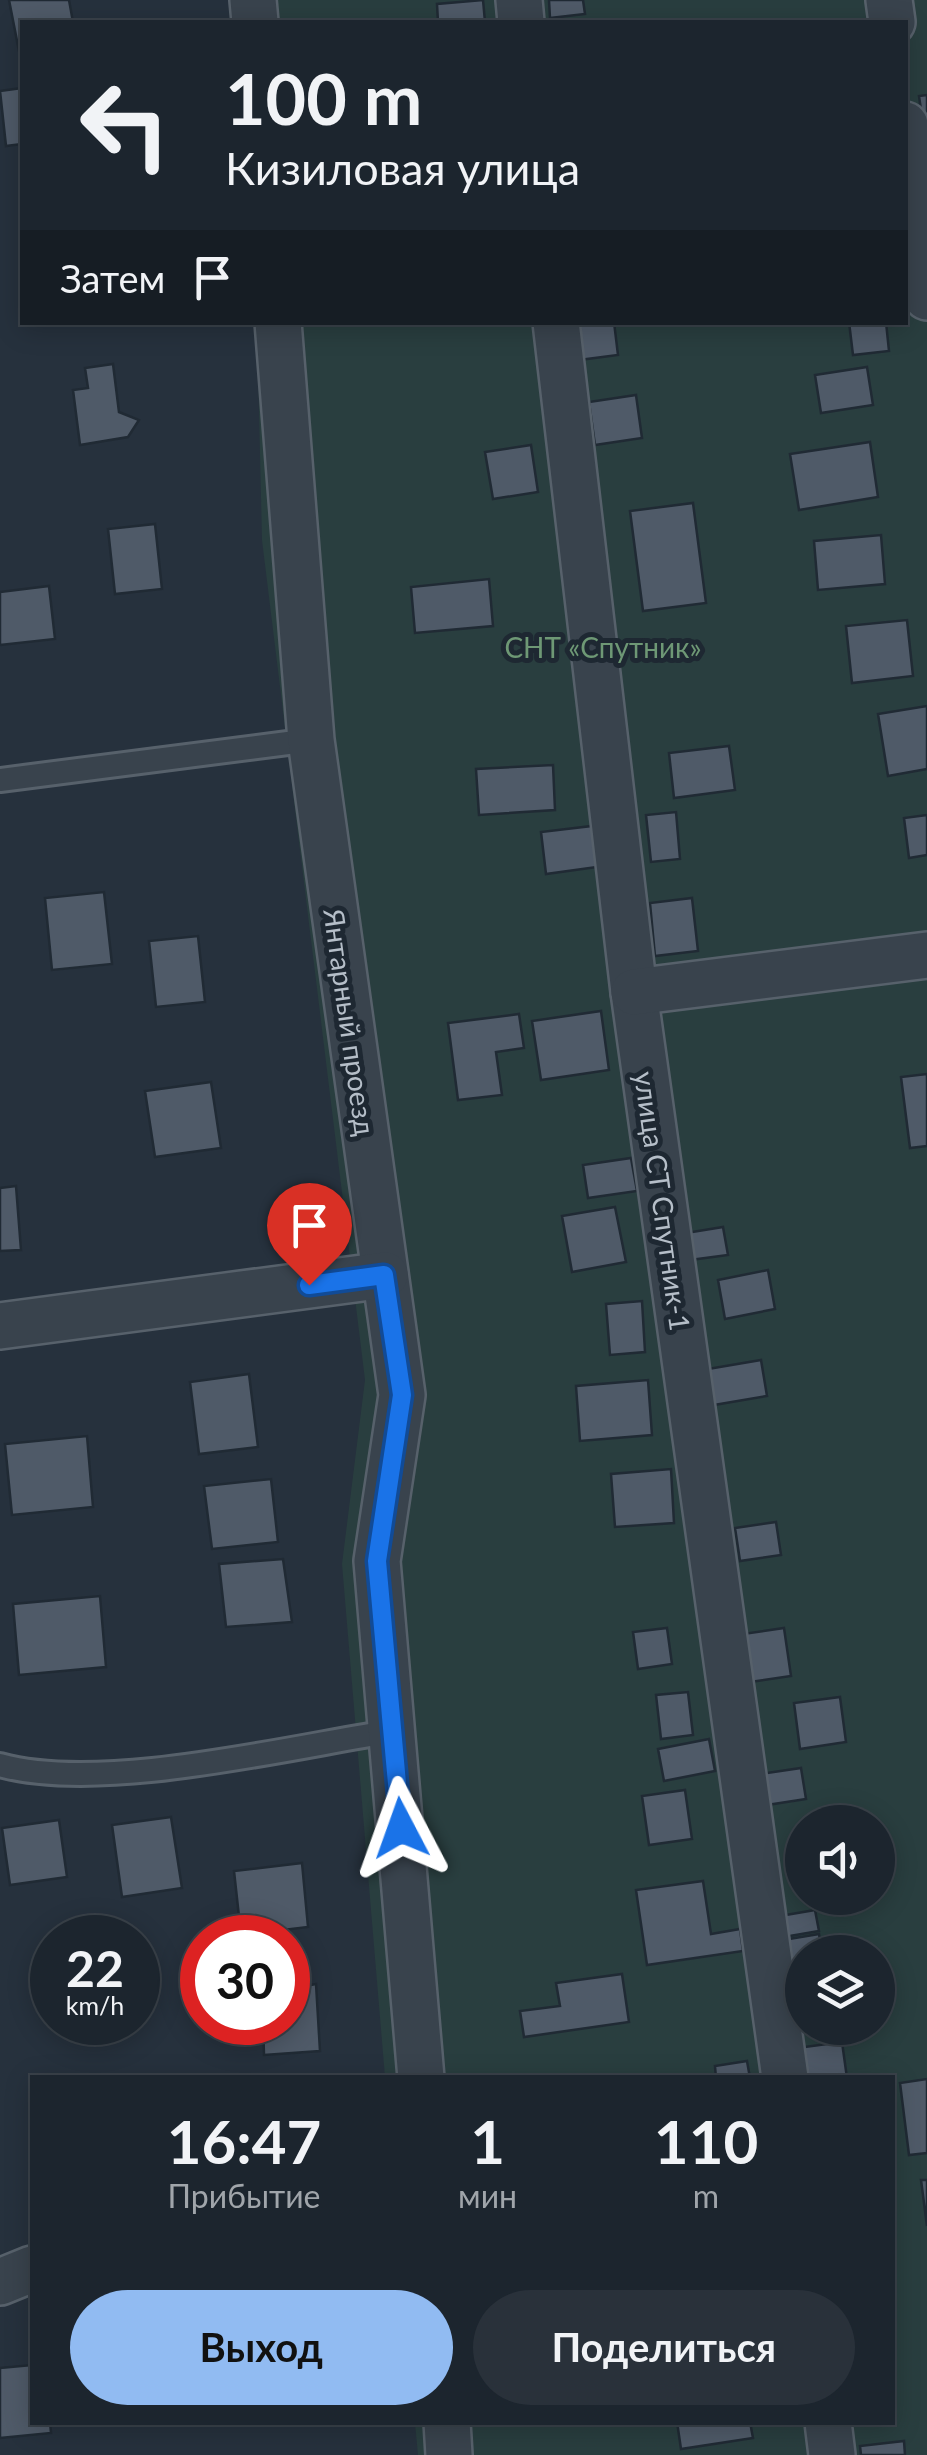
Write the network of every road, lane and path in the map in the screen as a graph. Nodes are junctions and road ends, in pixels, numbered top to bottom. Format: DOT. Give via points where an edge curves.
graph roads {
  1 [pos="908,149"];
  2 [pos="927,297"];
  3 [pos="278,325"];
  4 [pos="556,325"];
  5 [pos="311,740"];
  6 [pos="0,780"];
  7 [pos="927,955"];
  8 [pos="634,992"];
  9 [pos="384,1275"];
  10 [pos="0,1326"];
  11 [pos="392,1731"];
  12 [pos="0,1765"];
  13 [pos="421,2075"];
  14 [pos="785,2075"];
  15 [pos="30,2270"];
  16 [pos="0,2282"];
  17 [pos="447,2425"];
  18 [pos="828,2425"];
  19 [pos="449,2455"];
  20 [pos="832,2455"];
  1 -- 2 [label="street"];
  3 -- 5 [label="street, Янтарный проезд"];
  4 -- 8 [label="street, улица СТ Спутник-1"];
  5 -- 6 [label="lane"];
  5 -- 9 [label="street, Янтарный проезд"];
  7 -- 8 [label="street"];
  8 -- 14 [label="street, улица СТ Спутник-1"];
  9 -- 10 [label="street"];
  9 -- 11 [label="street, Янтарный проезд" via="402,1395 377,1561"];
  11 -- 12 [label="lane" via="146,1770 23,1772"];
  11 -- 13 [label="street, Янтарный проезд"];
  15 -- 16 [label="street"];
  17 -- 19 [label="street"];
  18 -- 20 [label="street"];
}
